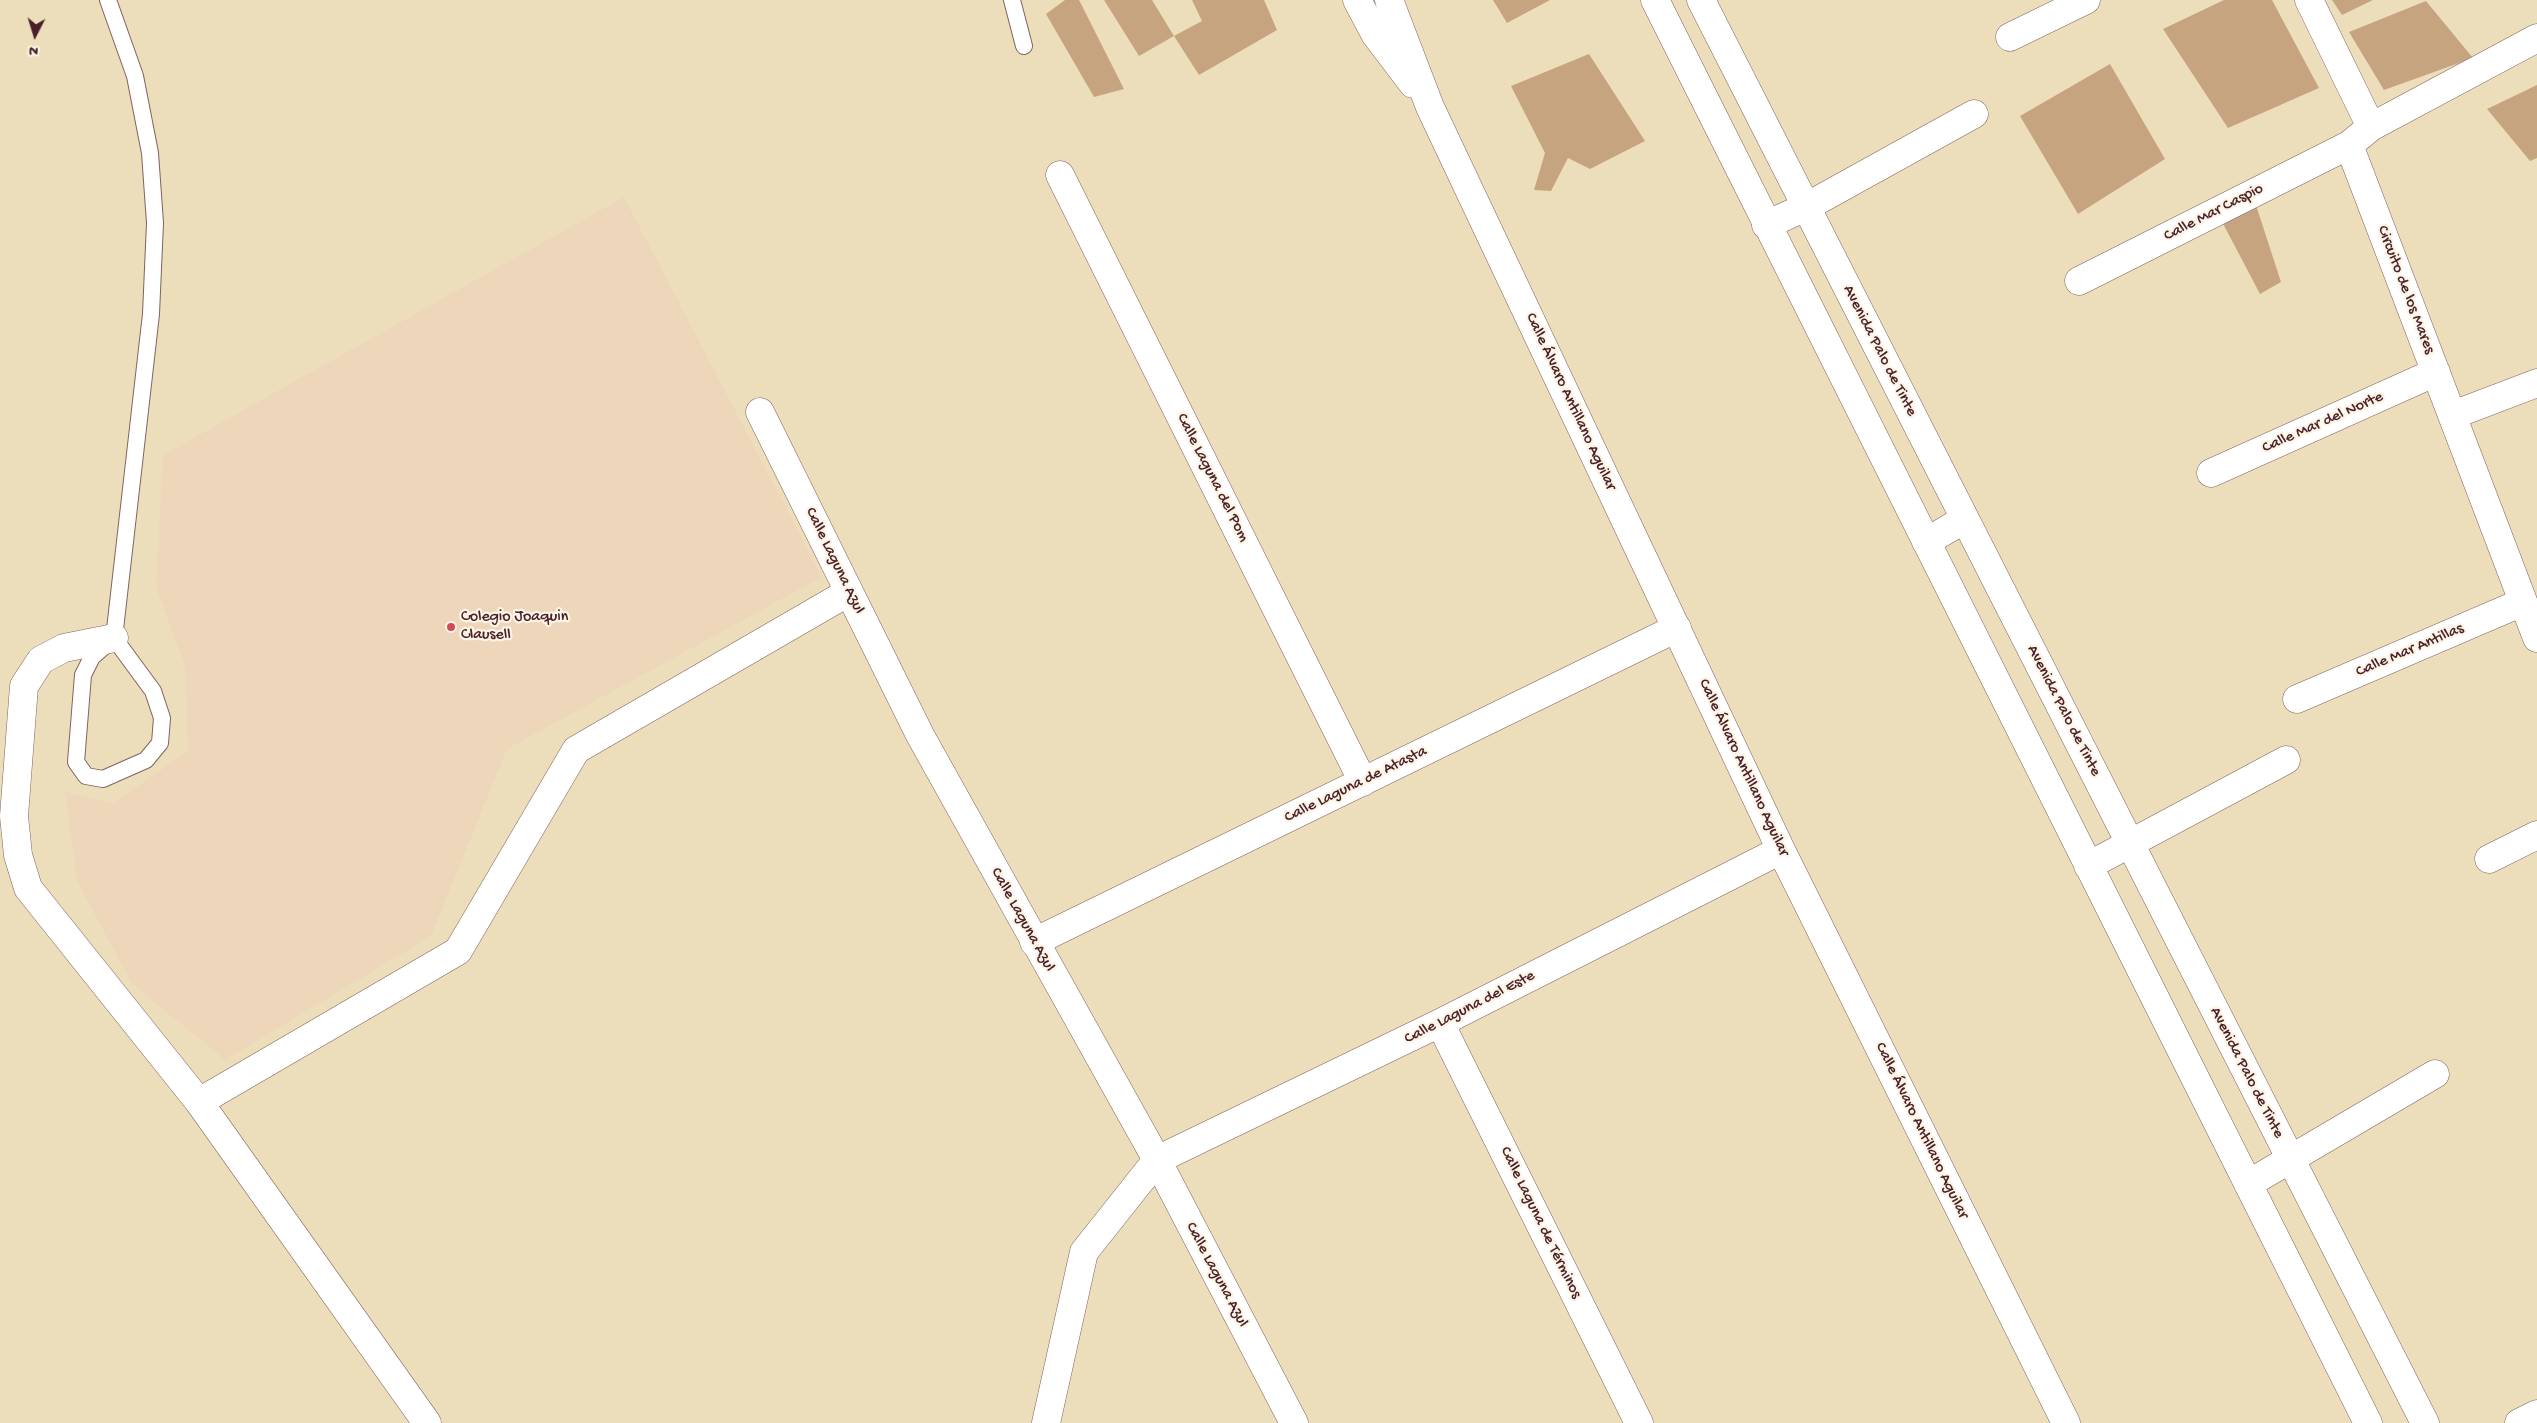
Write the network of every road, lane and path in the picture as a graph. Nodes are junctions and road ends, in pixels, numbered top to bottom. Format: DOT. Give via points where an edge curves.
graph roads {
  1 [pos="108,0"];
  2 [pos="1012,0"];
  3 [pos="1357,0"];
  4 [pos="1388,0"];
  5 [pos="1655,0"];
  6 [pos="1701,0"];
  7 [pos="2086,0"];
  8 [pos="2308,0"];
  9 [pos="2010,37"];
  10 [pos="2537,38"];
  11 [pos="1024,46"];
  12 [pos="1430,107"];
  13 [pos="1974,114"];
  14 [pos="2371,127"];
  15 [pos="2350,145"];
  16 [pos="1060,175"];
  17 [pos="1806,206"];
  18 [pos="1766,226"];
  19 [pos="2079,280"];
  20 [pos="2436,372"];
  21 [pos="2537,383"];
  22 [pos="760,412"];
  23 [pos="2453,415"];
  24 [pos="2211,474"];
  25 [pos="1965,519"];
  26 [pos="1926,542"];
  27 [pos="849,592"];
  28 [pos="2523,602"];
  29 [pos="1677,628"];
  30 [pos="114,638"];
  31 [pos="2537,638"];
  32 [pos="2297,699"];
  33 [pos="2286,760"];
  34 [pos="1363,782"];
  35 [pos="2537,836"];
  36 [pos="2130,844"];
  37 [pos="1781,850"];
  38 [pos="2489,859"];
  39 [pos="2088,866"];
  40 [pos="1034,942"];
  41 [pos="1440,1023"];
  42 [pos="2435,1074"];
  43 [pos="198,1102"];
  44 [pos="1157,1160"];
  45 [pos="2291,1160"];
  46 [pos="2248,1184"];
  47 [pos="2537,1414"];
  48 [pos="427,1423"];
  49 [pos="1046,1423"];
  50 [pos="1294,1423"];
  51 [pos="1639,1423"];
  52 [pos="2066,1423"];
  53 [pos="2368,1423"];
  54 [pos="2425,1423"];
  55 [pos="2518,1423"];
  1 -- 30 [label="lane" via="136,76 150,153 155,223 151,314"];
  2 -- 11 [label="lane"];
  3 -- 12 [label="street, Calle Álvaro Antillano Aguilar" via="1375,34"];
  4 -- 12 [label="street, Calle Álvaro Antillano Aguilar"];
  5 -- 18 [label="street"];
  6 -- 17 [label="street, Avenida Palo de Tinte"];
  7 -- 9 [label="street"];
  8 -- 14 [label="street"];
  10 -- 14 [label="street"];
  12 -- 29 [label="street, Calle Álvaro Antillano Aguilar"];
  13 -- 17 [label="street"];
  14 -- 15 [label="street"];
  15 -- 19 [label="street, Calle Mar Caspio"];
  15 -- 20 [label="street, Circuito de los Mares"];
  16 -- 34 [label="street, Calle Laguna del Pom"];
  17 -- 18 [label="street"];
  17 -- 25 [label="street, Avenida Palo de Tinte"];
  18 -- 26 [label="street"];
  20 -- 23 [label="street, Circuito de los Mares"];
  20 -- 24 [label="street, Calle Mar del Norte"];
  21 -- 23 [label="street"];
  22 -- 27 [label="street, Calle Laguna Azul"];
  23 -- 28 [label="street, Circuito de los Mares"];
  25 -- 26 [label="street"];
  25 -- 36 [label="street, Avenida Palo de Tinte"];
  26 -- 39 [label="street"];
  27 -- 40 [label="street, Calle Laguna Azul" via="920,735"];
  27 -- 43 [label="street" via="576,750 458,951"];
  28 -- 31 [label="street, Circuito de los Mares"];
  28 -- 32 [label="street, Calle Mar Antillas"];
  29 -- 34 [label="street, Calle Laguna de Atasta"];
  29 -- 37 [label="street, Calle Álvaro Antillano Aguilar"];
  30 -- 30 [label="lane" via="92,658 83,675 76,762 86,776 103,779 146,760 160,743 162,718 153,690"];
  30 -- 43 [label="street" via="64,648 41,660 24,686 14,816 18,855 28,888"];
  33 -- 36 [label="street"];
  34 -- 40 [label="street, Calle Laguna de Atasta"];
  35 -- 38 [label="street"];
  36 -- 39 [label="street"];
  36 -- 45 [label="street, Avenida Palo de Tinte"];
  37 -- 41 [label="street, Calle Laguna del Este"];
  37 -- 52 [label="street, Calle Álvaro Antillano Aguilar"];
  39 -- 46 [label="street"];
  40 -- 44 [label="street, Calle Laguna Azul"];
  41 -- 44 [label="street, Calle Laguna del Este"];
  41 -- 51 [label="street, Calle Laguna de Términos"];
  42 -- 45 [label="street"];
  43 -- 48 [label="street"];
  44 -- 49 [label="street" via="1084,1252"];
  44 -- 50 [label="street, Calle Laguna Azul"];
  45 -- 46 [label="street"];
  45 -- 54 [label="street, Avenida Palo de Tinte"];
  46 -- 53 [label="street"];
  47 -- 55 [label="street"];
}
